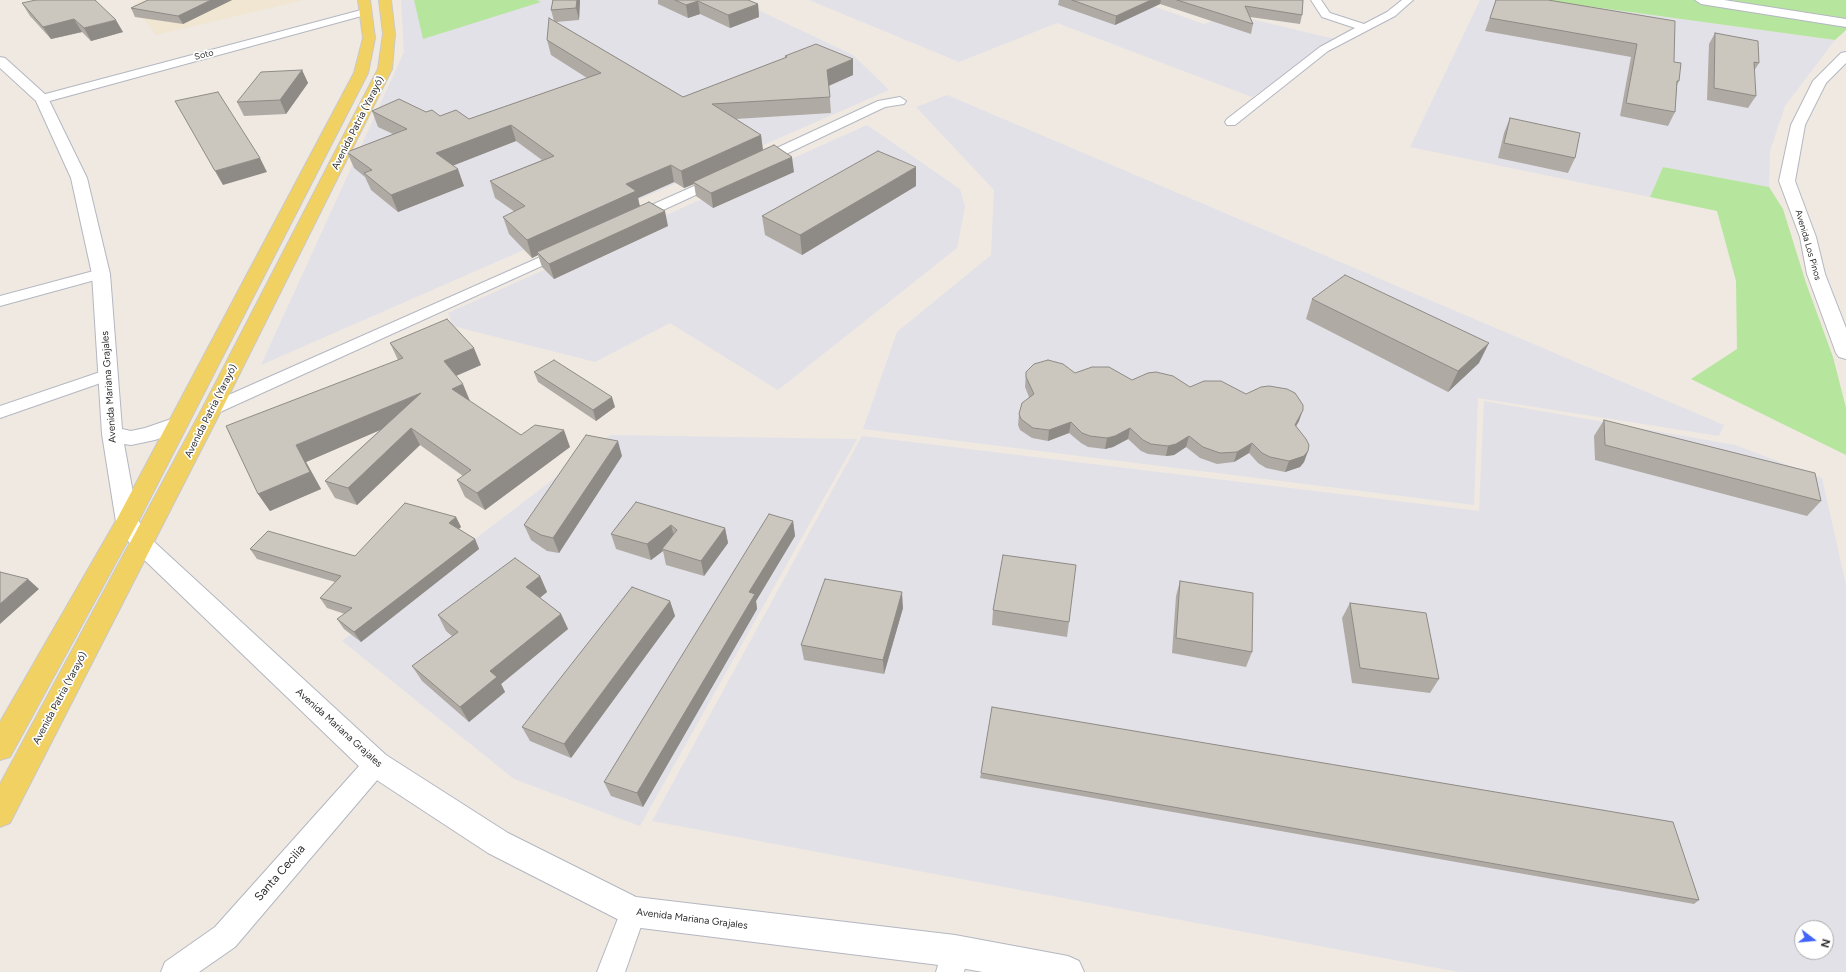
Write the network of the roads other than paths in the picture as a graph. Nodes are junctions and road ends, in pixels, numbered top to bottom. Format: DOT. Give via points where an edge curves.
graph roads {
  1 [pos="385,0"];
  2 [pos="1316,0"];
  3 [pos="1408,0"];
  4 [pos="1701,0"];
  5 [pos="364,6"];
  6 [pos="1846,23"];
  7 [pos="1365,28"];
  8 [pos="1846,56"];
  9 [pos="0,61"];
  10 [pos="42,99"];
  11 [pos="900,101"];
  12 [pos="1231,122"];
  13 [pos="620,225"];
  14 [pos="576,245"];
  15 [pos="101,274"];
  16 [pos="0,301"];
  17 [pos="1846,353"];
  18 [pos="109,374"];
  19 [pos="212,410"];
  20 [pos="0,412"];
  21 [pos="177,424"];
  22 [pos="112,434"];
  23 [pos="134,533"];
  24 [pos="0,748"];
  25 [pos="376,764"];
  26 [pos="0,813"];
  27 [pos="633,912"];
  28 [pos="952,962"];
  29 [pos="175,972"];
  30 [pos="611,972"];
  31 [pos="1068,972"];
  1 -- 19 [label="main road, Avenida Patria (Yarayó)" via="389,34 384,69"];
  2 -- 7 [label="street" via="1326,15"];
  3 -- 7 [label="street" via="1391,14"];
  4 -- 6 [label="street"];
  5 -- 10 [label="street, Soto"];
  5 -- 21 [label="main road, Avenida Patria (Yarayó)" via="369,38 361,73"];
  7 -- 12 [label="street" via="1324,49"];
  8 -- 17 [label="street, Avenida Los Pinos" via="1820,81 1798,125 1787,181 1808,237 1816,274"];
  9 -- 10 [label="street, Avenida Mariana Grajales"];
  10 -- 15 [label="street, Avenida Mariana Grajales" via="79,178"];
  11 -- 13 [label="street" via="882,104"];
  14 -- 19 [label="street"];
  15 -- 16 [label="street"];
  15 -- 18 [label="street, Avenida Mariana Grajales"];
  18 -- 20 [label="street"];
  18 -- 22 [label="street, Avenida Mariana Grajales"];
  19 -- 23 [label="main road, Avenida Patria (Yarayó)"];
  21 -- 22 [label="street" via="148,435 131,438"];
  21 -- 23 [label="main road, Avenida Patria (Yarayó)"];
  22 -- 23 [label="street, Avenida Mariana Grajales"];
  23 -- 24 [label="main road, Avenida Patria (Yarayó)"];
  23 -- 25 [label="street, Avenida Mariana Grajales"];
  23 -- 26 [label="main road, Avenida Patria (Yarayó)"];
  25 -- 27 [label="street, Avenida Mariana Grajales" via="498,843"];
  25 -- 29 [label="street, Santa Cecilia" via="225,936"];
  27 -- 28 [label="street, Avenida Mariana Grajales"];
  27 -- 30 [label="street"];
  28 -- 31 [label="street, Avenida Mariana Grajales"];
}
